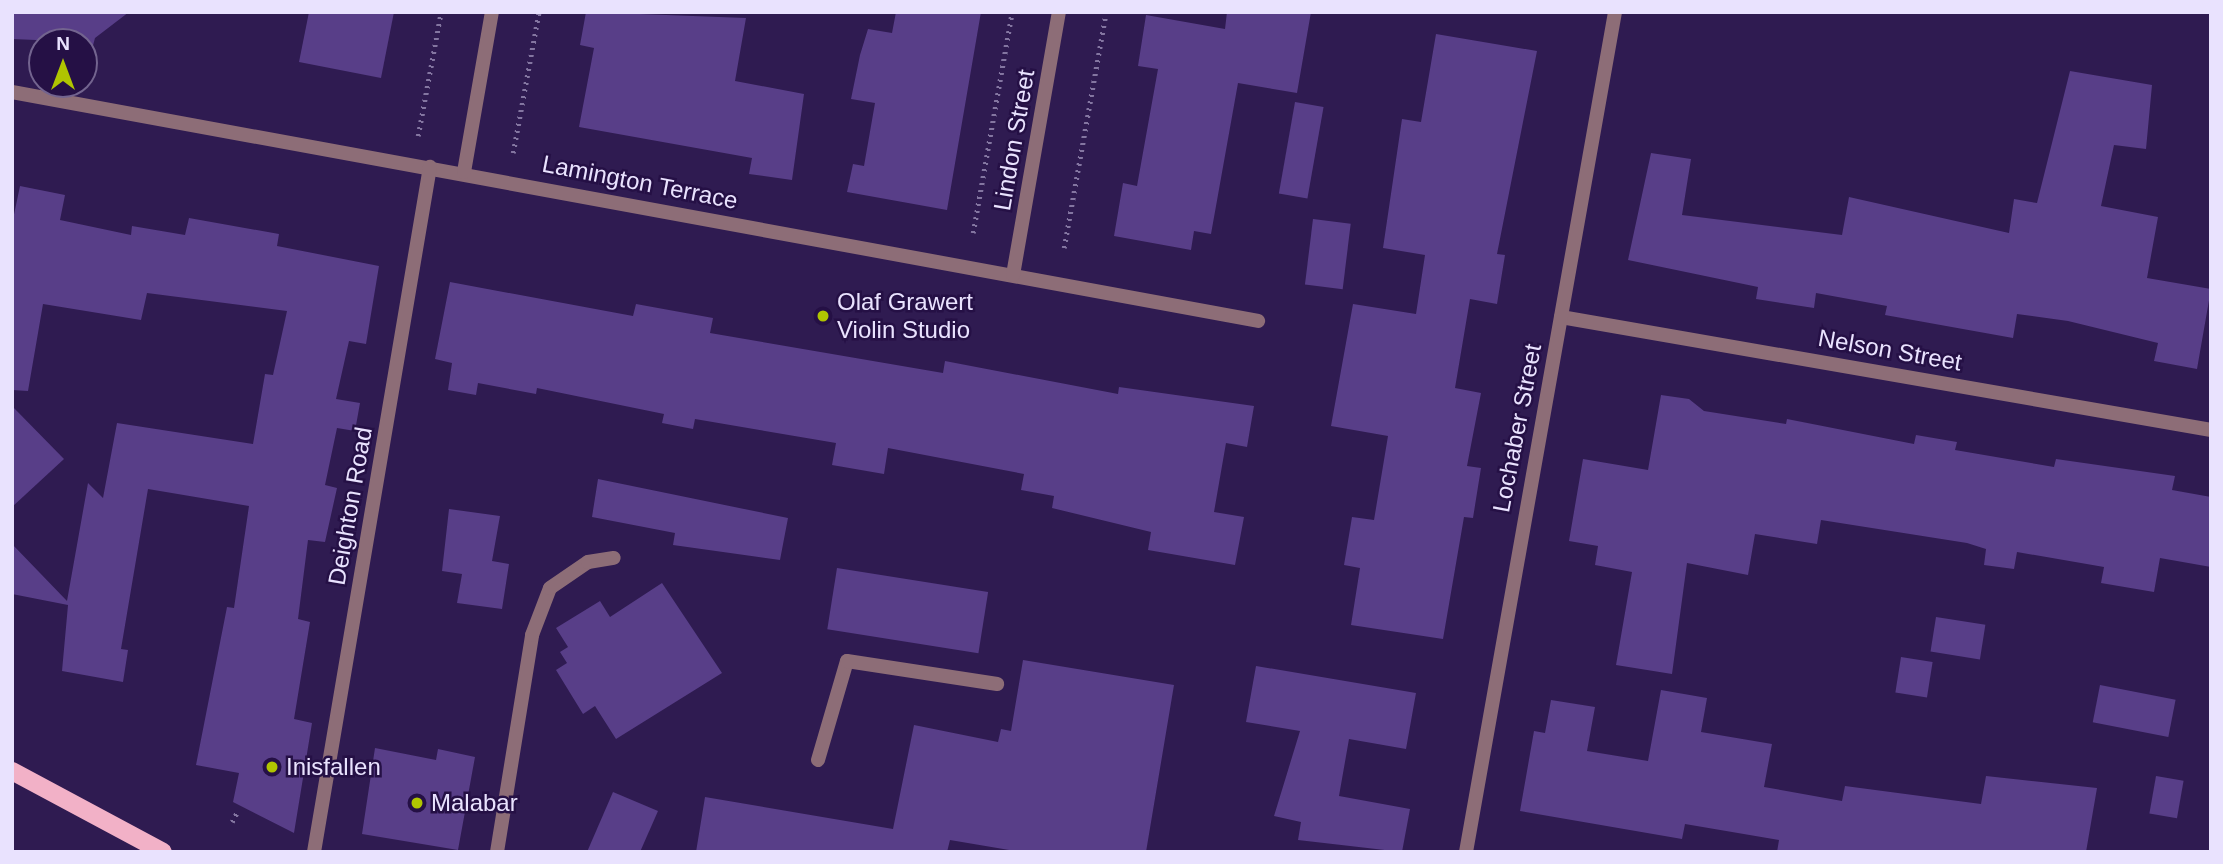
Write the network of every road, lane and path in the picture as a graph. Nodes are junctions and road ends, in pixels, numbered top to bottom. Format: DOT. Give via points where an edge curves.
graph roads {
  1 [pos="441,12"];
  2 [pos="492,12"];
  3 [pos="539,12"];
  4 [pos="1012,12"];
  5 [pos="1059,12"];
  6 [pos="1106,12"];
  7 [pos="1615,12"];
  8 [pos="12,92"];
  9 [pos="418,136"];
  10 [pos="513,153"];
  11 [pos="430,167"];
  12 [pos="464,172"];
  13 [pos="973,233"];
  14 [pos="1064,248"];
  15 [pos="1013,275"];
  16 [pos="1561,317"];
  17 [pos="1258,321"];
  18 [pos="2211,430"];
  19 [pos="614,558"];
  20 [pos="997,684"];
  21 [pos="818,760"];
  22 [pos="12,771"];
  23 [pos="237,812"];
  24 [pos="232,822"];
  25 [pos="163,852"];
  26 [pos="314,852"];
  27 [pos="497,852"];
  28 [pos="1466,852"];
  1 -- 9 [label="path"];
  2 -- 12 [label="street"];
  3 -- 10 [label="path"];
  4 -- 13 [label="path"];
  5 -- 15 [label="street, Lindon Street"];
  6 -- 14 [label="path"];
  7 -- 16 [label="street, Lochaber Street"];
  8 -- 11 [label="street, Lamington Terrace"];
  11 -- 12 [label="street, Lamington Terrace"];
  11 -- 26 [label="street, Deighton Road"];
  12 -- 15 [label="street, Lamington Terrace"];
  15 -- 17 [label="street, Lamington Terrace"];
  16 -- 18 [label="street, Nelson Street"];
  16 -- 28 [label="street, Lochaber Street"];
  19 -- 27 [label="street" via="588,562 550,589 532,635"];
  20 -- 21 [label="street" via="848,662"];
  22 -- 25 [label="main road"];
  23 -- 24 [label="path"];
}
